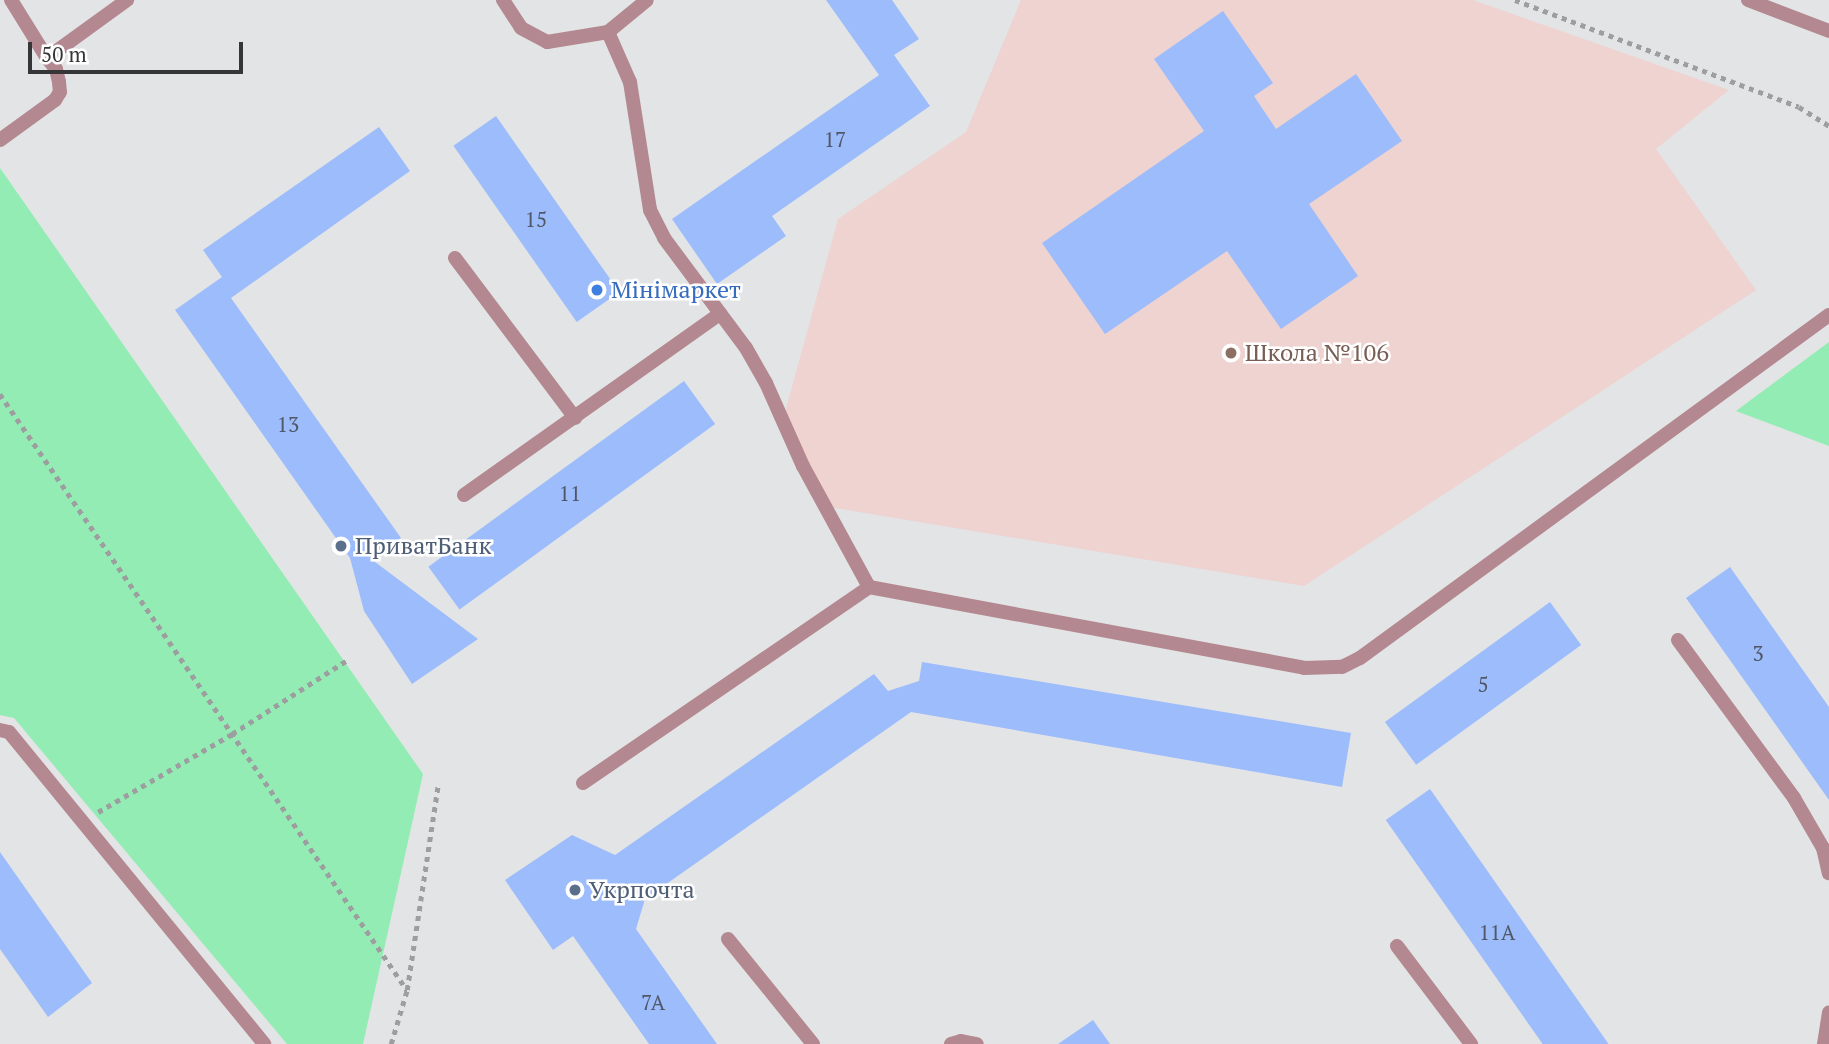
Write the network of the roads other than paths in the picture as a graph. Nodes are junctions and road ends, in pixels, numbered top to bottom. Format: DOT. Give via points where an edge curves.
graph roads {
  1 [pos="11,0"];
  2 [pos="127,0"];
  3 [pos="503,0"];
  4 [pos="647,0"];
  5 [pos="1748,0"];
  6 [pos="1829,31"];
  7 [pos="608,32"];
  8 [pos="47,58"];
  9 [pos="0,140"];
  10 [pos="455,258"];
  11 [pos="720,314"];
  12 [pos="1829,315"];
  13 [pos="575,418"];
  14 [pos="464,495"];
  15 [pos="869,587"];
  16 [pos="1678,640"];
  17 [pos="0,730"];
  18 [pos="583,783"];
  19 [pos="1829,873"];
  20 [pos="728,939"];
  21 [pos="1397,946"];
  22 [pos="1829,1012"];
  23 [pos="264,1044"];
  24 [pos="813,1044"];
  25 [pos="951,1044"];
  26 [pos="977,1044"];
  27 [pos="1471,1044"];
  28 [pos="1824,1044"];
  1 -- 8 [label="street"];
  2 -- 8 [label="street"];
  3 -- 7 [label="street" via="521,28 547,42"];
  4 -- 7 [label="street"];
  5 -- 6 [label="street"];
  7 -- 11 [label="street" via="630,82 650,210 664,238"];
  8 -- 9 [label="street" via="56,69 60,92"];
  10 -- 13 [label="street"];
  11 -- 13 [label="street"];
  11 -- 15 [label="street" via="747,348 803,466"];
  12 -- 15 [label="street" via="1342,667 1304,668"];
  13 -- 14 [label="street"];
  15 -- 18 [label="street"];
  16 -- 19 [label="street" via="1794,798 1824,848"];
  17 -- 23 [label="street" via="9,732"];
  20 -- 24 [label="street"];
  21 -- 27 [label="street"];
  22 -- 28 [label="street"];
  25 -- 26 [label="street"];
}
